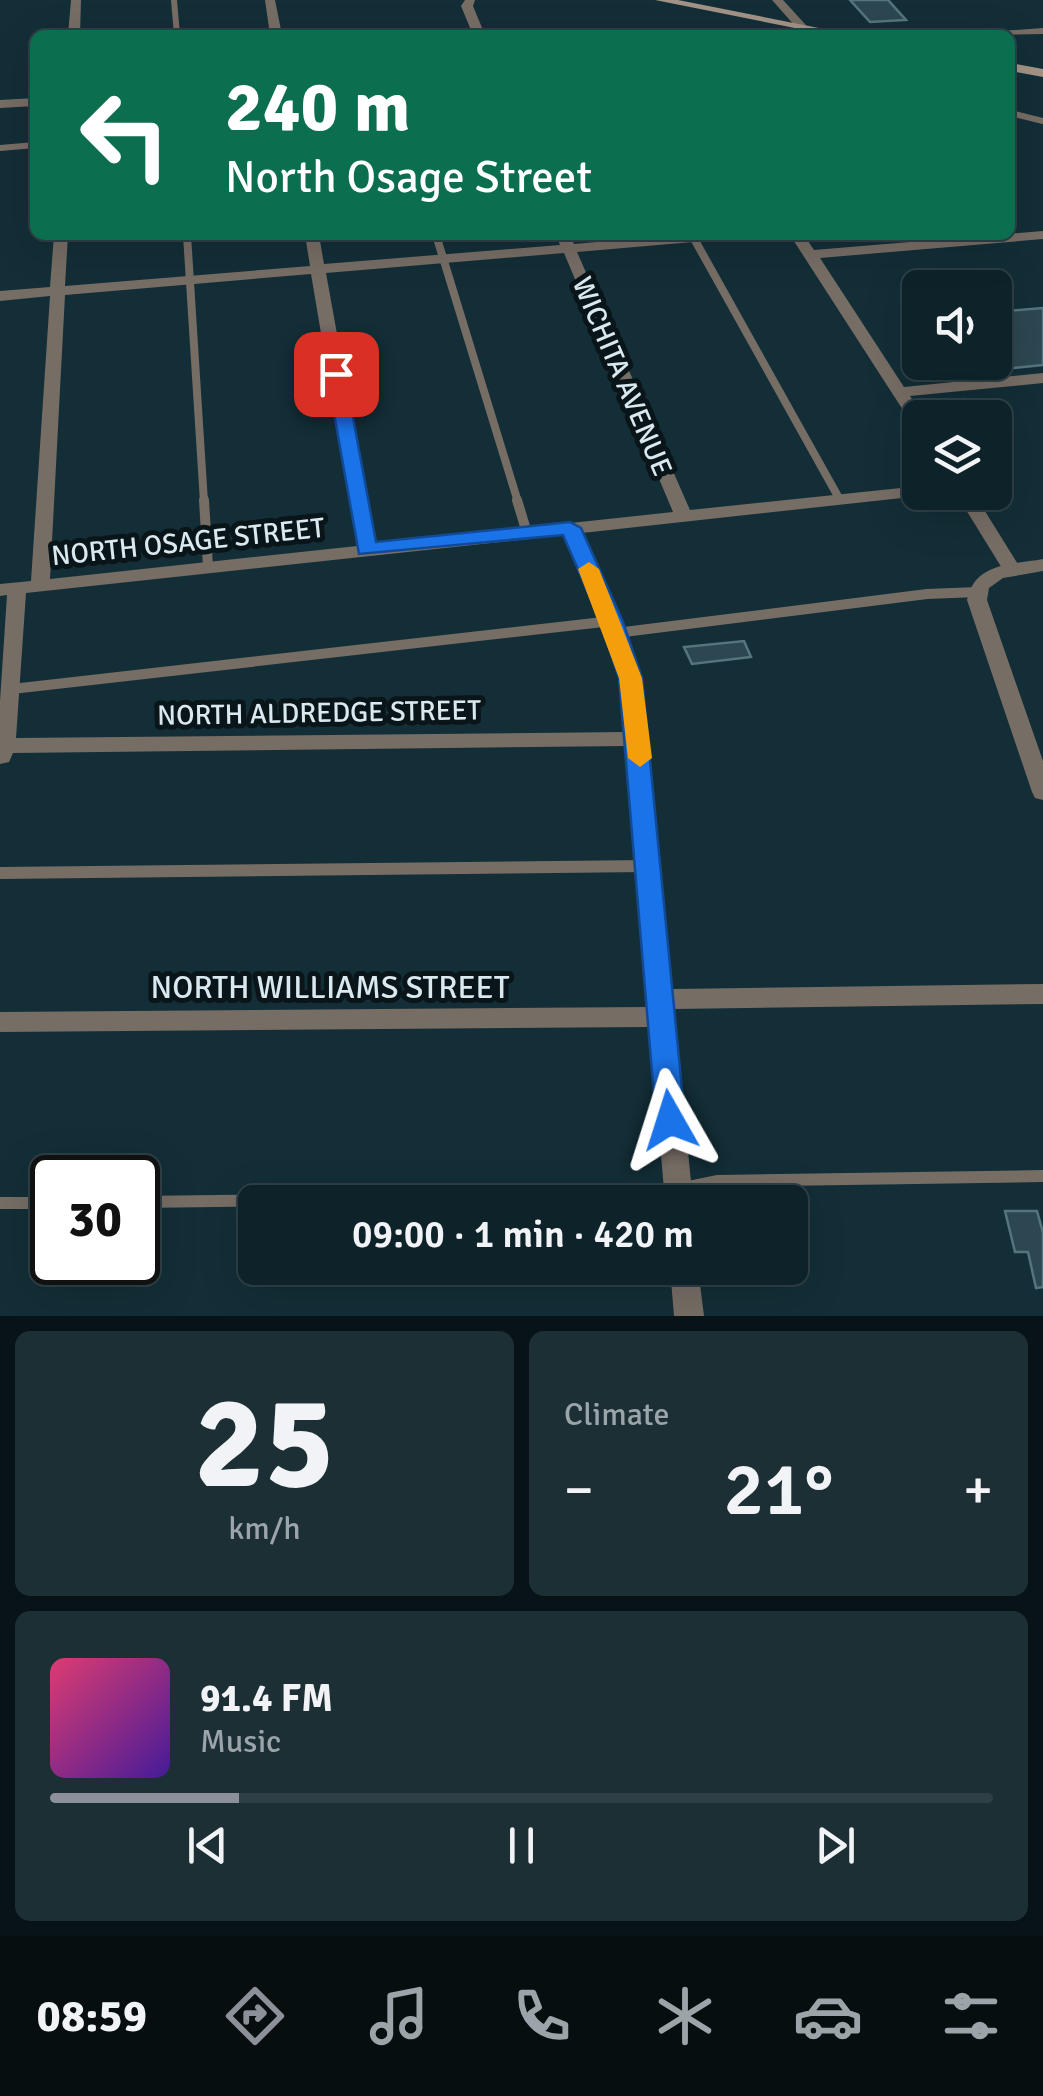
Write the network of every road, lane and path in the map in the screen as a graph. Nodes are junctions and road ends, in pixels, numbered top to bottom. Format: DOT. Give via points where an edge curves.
graph roads {
  1 [pos="76,0"];
  2 [pos="174,0"];
  3 [pos="270,0"];
  4 [pos="470,0"];
  5 [pos="660,0"];
  6 [pos="777,0"];
  7 [pos="798,26"];
  8 [pos="74,30"];
  9 [pos="177,30"];
  10 [pos="275,30"];
  11 [pos="477,30"];
  12 [pos="803,30"];
  13 [pos="820,30"];
  14 [pos="1043,31"];
  15 [pos="1015,33"];
  16 [pos="1015,67"];
  17 [pos="1043,73"];
  18 [pos="30,102"];
  19 [pos="0,104"];
  20 [pos="1015,115"];
  21 [pos="1043,121"];
  22 [pos="30,145"];
  23 [pos="0,148"];
  24 [pos="1043,235"];
  25 [pos="1015,237"];
  26 [pos="61,240"];
  27 [pos="186,240"];
  28 [pos="313,240"];
  29 [pos="437,240"];
  30 [pos="608,240"];
  31 [pos="695,240"];
  32 [pos="800,240"];
  33 [pos="985,240"];
  34 [pos="566,242"];
  35 [pos="810,255"];
  36 [pos="443,259"];
  37 [pos="318,270"];
  38 [pos="189,280"];
  39 [pos="58,291"];
  40 [pos="0,296"];
  41 [pos="1043,378"];
  42 [pos="900,392"];
  43 [pos="905,400"];
  44 [pos="902,494"];
  45 [pos="840,500"];
  46 [pos="975,510"];
  47 [pos="684,516"];
  48 [pos="570,528"];
  49 [pos="527,533"];
  50 [pos="367,550"];
  51 [pos="1043,565"];
  52 [pos="208,567"];
  53 [pos="1012,569"];
  54 [pos="40,586"];
  55 [pos="8,589"];
  56 [pos="978,592"];
  57 [pos="614,627"];
  58 [pos="12,689"];
  59 [pos="639,739"];
  60 [pos="1,750"];
  61 [pos="1043,792"];
  62 [pos="648,866"];
  63 [pos="0,873"];
  64 [pos="1043,994"];
  65 [pos="660,1008"];
  66 [pos="0,1022"];
  67 [pos="1043,1176"];
  68 [pos="677,1185"];
  69 [pos="705,1185"];
  70 [pos="238,1201"];
  71 [pos="160,1202"];
  72 [pos="0,1203"];
  73 [pos="30,1203"];
  74 [pos="686,1285"];
  75 [pos="689,1316"];
  1 -- 8 [label="street"];
  2 -- 9 [label="lane"];
  3 -- 10 [label="street"];
  4 -- 11 [label="street"];
  5 -- 7 [label="main road"];
  6 -- 7 [label="street"];
  7 -- 12 [label="street"];
  7 -- 13 [label="main road"];
  14 -- 15 [label="street"];
  16 -- 17 [label="main road"];
  18 -- 19 [label="street"];
  20 -- 21 [label="lane"];
  22 -- 23 [label="lane"];
  24 -- 25 [label="street"];
  26 -- 39 [label="street"];
  27 -- 38 [label="lane"];
  28 -- 37 [label="street"];
  29 -- 36 [label="lane"];
  30 -- 34 [label="street"];
  31 -- 45 [label="lane"];
  32 -- 35 [label="street"];
  33 -- 35 [label="street"];
  34 -- 36 [label="street"];
  34 -- 47 [label="street, WICHITA AVENUE"];
  35 -- 42 [label="street"];
  36 -- 37 [label="street"];
  36 -- 49 [label="lane"];
  37 -- 38 [label="street"];
  37 -- 50 [label="street"];
  38 -- 39 [label="street"];
  38 -- 52 [label="lane"];
  39 -- 40 [label="street"];
  39 -- 54 [label="street"];
  41 -- 42 [label="street"];
  42 -- 43 [label="street"];
  44 -- 45 [label="street, NORTH OSAGE STREET"];
  45 -- 47 [label="street, NORTH OSAGE STREET"];
  46 -- 53 [label="street"];
  47 -- 48 [label="street, NORTH OSAGE STREET"];
  48 -- 49 [label="street, NORTH OSAGE STREET"];
  48 -- 57 [label="street"];
  49 -- 50 [label="street, NORTH OSAGE STREET"];
  50 -- 52 [label="street, NORTH OSAGE STREET"];
  51 -- 53 [label="street"];
  52 -- 54 [label="street, NORTH OSAGE STREET"];
  53 -- 56 [label="street" via="987,579"];
  54 -- 55 [label="street, NORTH OSAGE STREET"];
  55 -- 58 [label="street"];
  56 -- 57 [label="lane"];
  56 -- 61 [label="street"];
  57 -- 58 [label="lane"];
  57 -- 59 [label="street" via="631,678"];
  58 -- 60 [label="street"];
  59 -- 60 [label="street, NORTH ALDREDGE STREET"];
  59 -- 62 [label="street"];
  62 -- 63 [label="lane"];
  62 -- 65 [label="street"];
  64 -- 65 [label="street, NORTH WILLIAMS STREET"];
  65 -- 66 [label="street, NORTH WILLIAMS STREET"];
  65 -- 68 [label="street"];
  67 -- 69 [label="lane"];
  70 -- 71 [label="lane"];
  72 -- 73 [label="lane"];
  74 -- 75 [label="street"];
}
